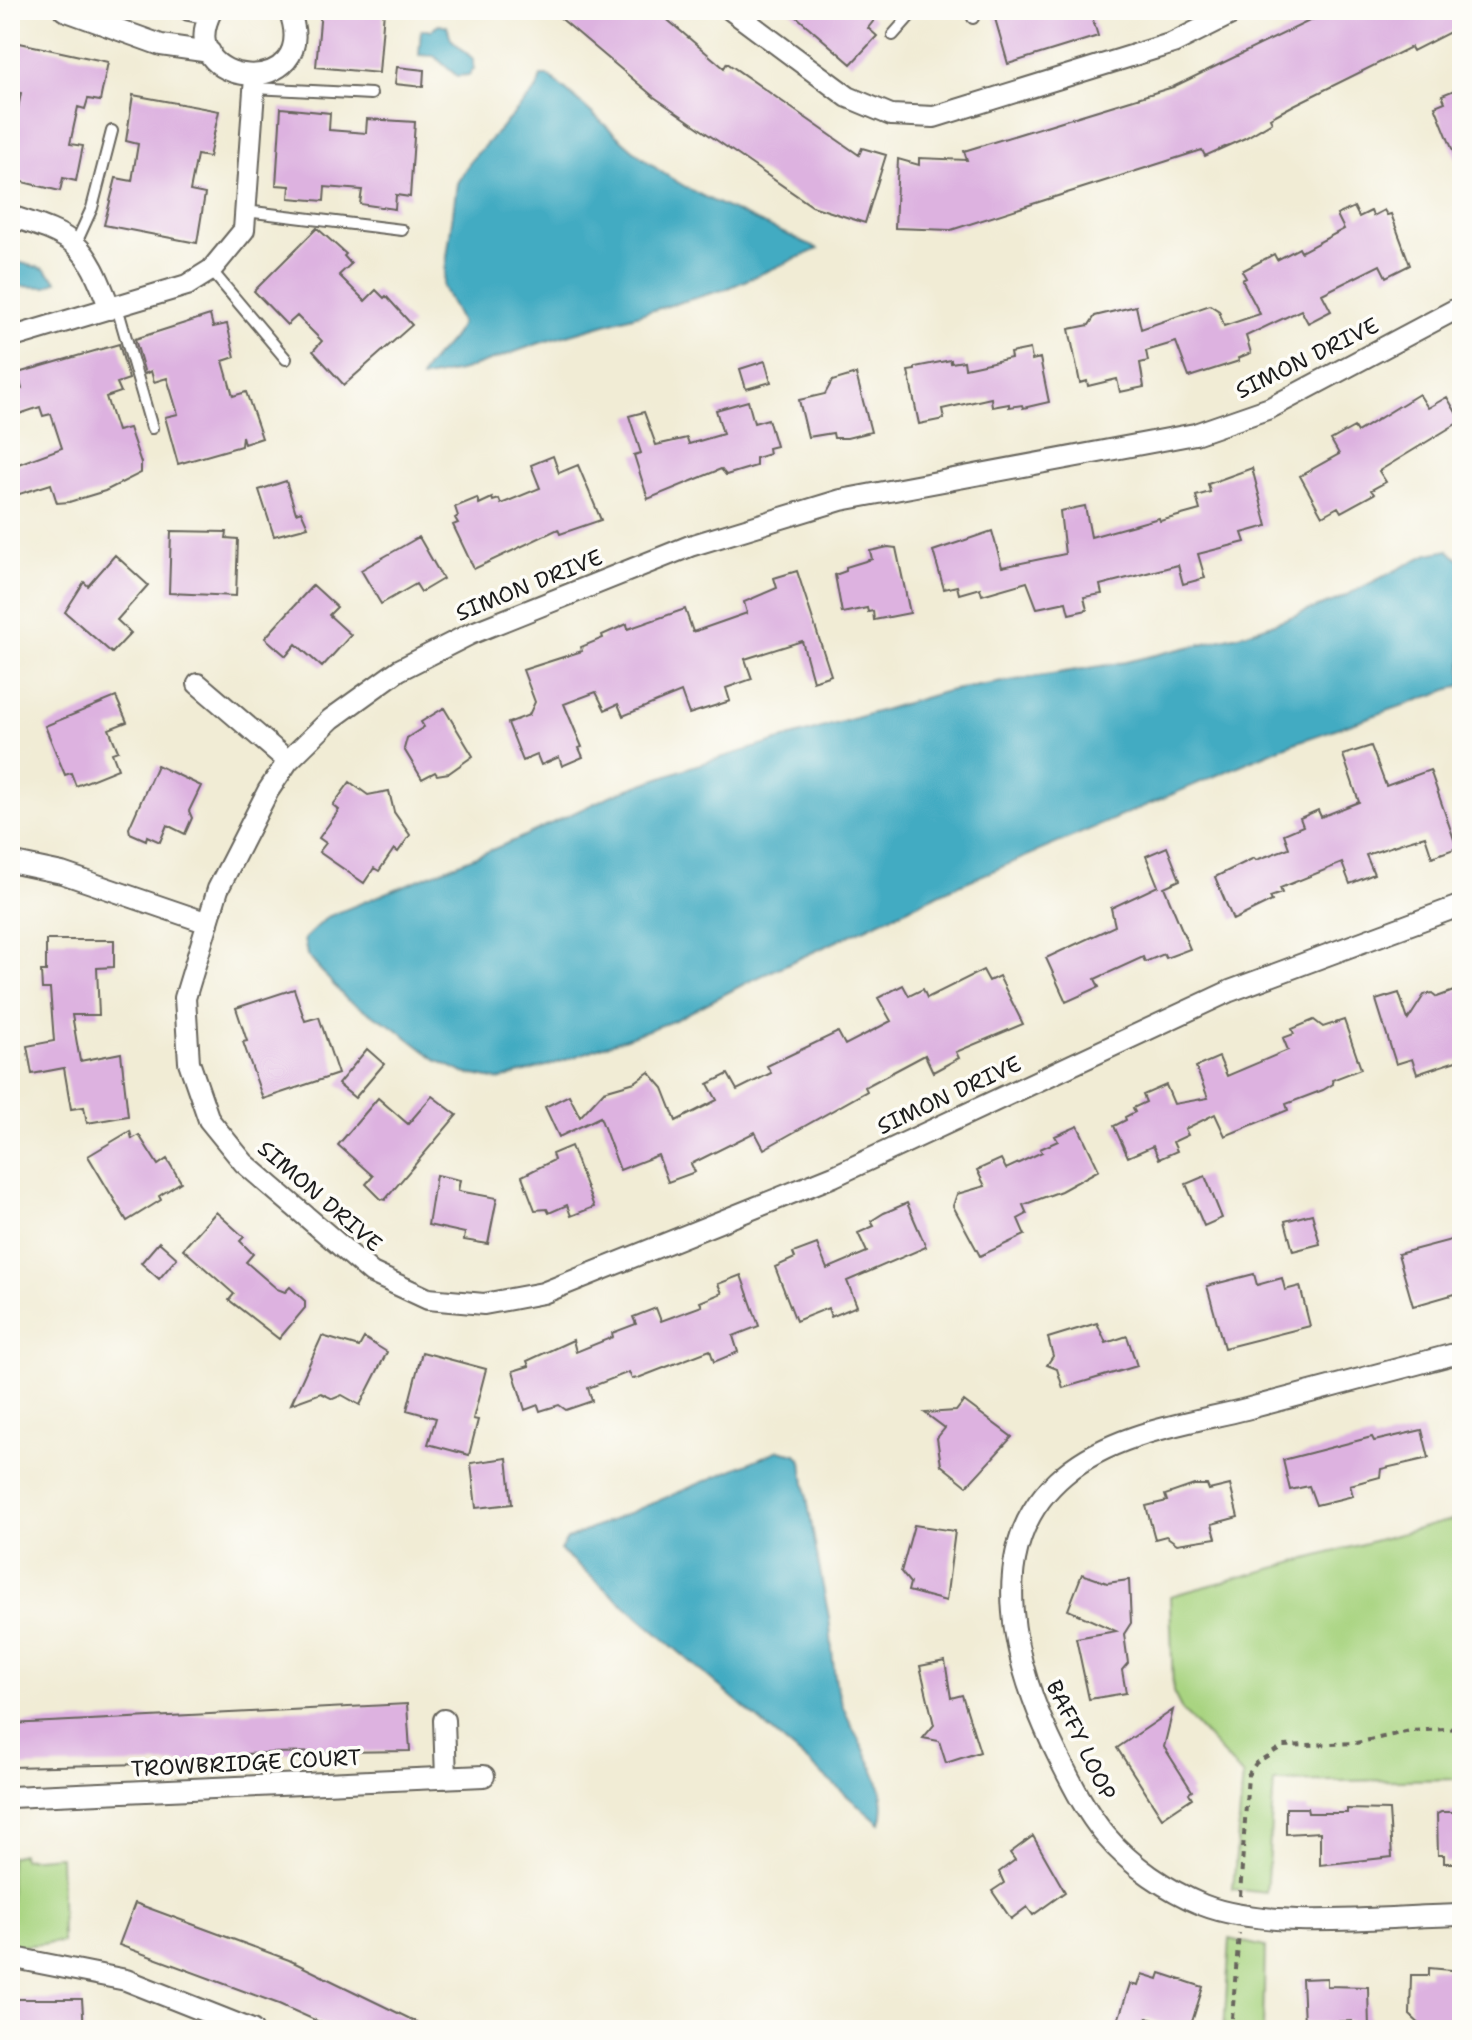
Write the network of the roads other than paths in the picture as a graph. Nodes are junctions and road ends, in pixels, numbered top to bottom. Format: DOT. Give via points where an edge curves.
graph roads {
  1 [pos="64,10"];
  2 [pos="289,10"];
  3 [pos="731,10"];
  4 [pos="915,10"];
  5 [pos="1239,10"];
  6 [pos="204,11"];
  7 [pos="893,35"];
  8 [pos="210,52"];
  9 [pos="255,82"];
  10 [pos="371,94"];
  11 [pos="112,131"];
  12 [pos="245,211"];
  13 [pos="10,216"];
  14 [pos="402,230"];
  15 [pos="76,243"];
  16 [pos="211,270"];
  17 [pos="1462,306"];
  18 [pos="113,308"];
  19 [pos="10,338"];
  20 [pos="286,359"];
  21 [pos="152,428"];
  22 [pos="198,684"];
  23 [pos="288,761"];
  24 [pos="10,862"];
  25 [pos="1462,905"];
  26 [pos="208,923"];
  27 [pos="1462,1352"];
  28 [pos="444,1720"];
  29 [pos="484,1776"];
  30 [pos="446,1778"];
  31 [pos="10,1797"];
  32 [pos="1462,1915"];
  33 [pos="10,1957"];
  34 [pos="252,2030"];
  1 -- 8 [label="street" via="161,45"];
  2 -- 9 [label="street" via="294,23 290,52"];
  3 -- 5 [label="street" via="848,97 891,115 934,117 1173,43"];
  4 -- 7 [label="lane"];
  6 -- 8 [label="street"];
  8 -- 9 [label="street" via="229,71"];
  9 -- 10 [label="lane"];
  9 -- 12 [label="street"];
  11 -- 15 [label="lane" via="92,208"];
  12 -- 14 [label="lane"];
  12 -- 16 [label="street" via="244,230"];
  13 -- 15 [label="street"];
  15 -- 18 [label="street" via="94,266"];
  16 -- 18 [label="street" via="187,285"];
  16 -- 20 [label="lane"];
  17 -- 23 [label="street, SIMON DRIVE" via="1270,408 1195,434 841,500 690,546 470,634 399,670 331,719"];
  18 -- 19 [label="street"];
  18 -- 21 [label="lane"];
  22 -- 23 [label="street"];
  23 -- 26 [label="street, SIMON DRIVE" via="218,889"];
  24 -- 26 [label="street" via="62,873"];
  25 -- 26 [label="street, SIMON DRIVE" via="1230,991 834,1176 543,1293 484,1304 428,1299 372,1273 244,1163 209,1120 189,1062 185,998"];
  27 -- 32 [label="street, BAFFY LOOP" via="1113,1445 1062,1476 1025,1529 1011,1584 1015,1637 1035,1707 1080,1799 1107,1838 1152,1878 1206,1906 1240,1914"];
  28 -- 30 [label="street"];
  29 -- 30 [label="street, TROWBRIDGE COURT"];
  30 -- 31 [label="street, TROWBRIDGE COURT"];
  33 -- 34 [label="street" via="126,1980"];
}
